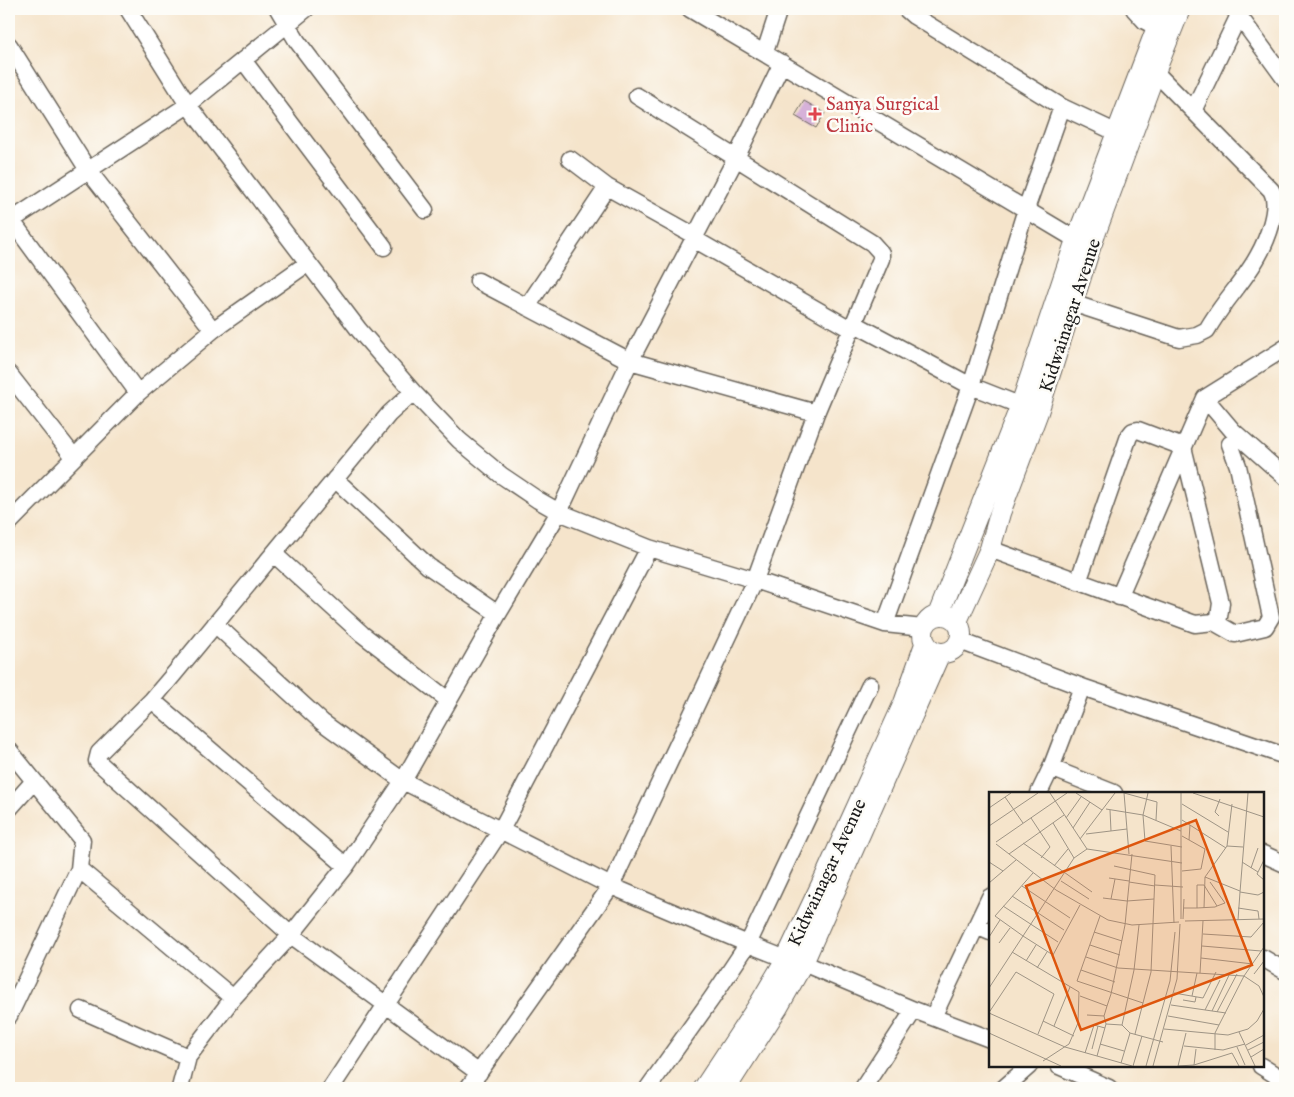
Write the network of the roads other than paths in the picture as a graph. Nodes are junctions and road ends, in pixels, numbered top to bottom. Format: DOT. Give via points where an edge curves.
graph roads {
  1 [pos="128,9"];
  2 [pos="278,9"];
  3 [pos="306,9"];
  4 [pos="690,9"];
  5 [pos="779,9"];
  6 [pos="906,9"];
  7 [pos="1134,9"];
  8 [pos="1164,9"];
  9 [pos="1180,9"];
  10 [pos="1237,12"];
  11 [pos="287,24"];
  12 [pos="1163,31"];
  13 [pos="9,45"];
  14 [pos="765,52"];
  15 [pos="243,60"];
  16 [pos="782,63"];
  17 [pos="1154,72"];
  18 [pos="1285,78"];
  19 [pos="637,96"];
  20 [pos="188,105"];
  21 [pos="1062,107"];
  22 [pos="1193,111"];
  23 [pos="1123,136"];
  24 [pos="736,158"];
  25 [pos="570,159"];
  26 [pos="88,170"];
  27 [pos="607,187"];
  28 [pos="1026,209"];
  29 [pos="425,210"];
  30 [pos="10,220"];
  31 [pos="695,237"];
  32 [pos="1083,244"];
  33 [pos="384,246"];
  34 [pos="308,263"];
  35 [pos="478,281"];
  36 [pos="1072,303"];
  37 [pos="526,307"];
  38 [pos="854,327"];
  39 [pos="213,330"];
  40 [pos="1285,348"];
  41 [pos="630,361"];
  42 [pos="9,374"];
  43 [pos="971,386"];
  44 [pos="413,392"];
  45 [pos="138,394"];
  46 [pos="1205,398"];
  47 [pos="1030,409"];
  48 [pos="816,413"];
  49 [pos="1230,444"];
  50 [pos="1183,447"];
  51 [pos="74,457"];
  52 [pos="1285,477"];
  53 [pos="335,479"];
  54 [pos="559,512"];
  55 [pos="9,523"];
  56 [pos="649,548"];
  57 [pos="990,549"];
  58 [pos="274,554"];
  59 [pos="755,580"];
  60 [pos="1078,582"];
  61 [pos="1120,597"];
  62 [pos="498,614"];
  63 [pos="938,615"];
  64 [pos="1214,622"];
  65 [pos="215,624"];
  66 [pos="885,624"];
  67 [pos="959,631"];
  68 [pos="929,642"];
  69 [pos="870,685"];
  70 [pos="1082,687"];
  71 [pos="152,700"];
  72 [pos="448,700"];
  73 [pos="9,750"];
  74 [pos="1285,756"];
  75 [pos="1051,768"];
  76 [pos="34,781"];
  77 [pos="402,781"];
  78 [pos="1040,792"];
  79 [pos="1111,792"];
  80 [pos="9,809"];
  81 [pos="501,830"];
  82 [pos="1264,854"];
  83 [pos="1285,864"];
  84 [pos="346,866"];
  85 [pos="80,869"];
  86 [pos="611,886"];
  87 [pos="989,901"];
  88 [pos="983,929"];
  89 [pos="291,935"];
  90 [pos="748,944"];
  91 [pos="1264,959"];
  92 [pos="794,961"];
  93 [pos="1285,972"];
  94 [pos="233,998"];
  95 [pos="387,1005"];
  96 [pos="80,1010"];
  97 [pos="914,1010"];
  98 [pos="9,1016"];
  99 [pos="933,1017"];
  100 [pos="989,1039"];
  101 [pos="188,1057"];
  102 [pos="1028,1067"];
  103 [pos="1061,1067"];
  104 [pos="1263,1067"];
  105 [pos="479,1073"];
  106 [pos="1285,1081"];
  107 [pos="707,1087"];
  108 [pos="180,1088"];
  109 [pos="331,1088"];
  110 [pos="468,1088"];
  111 [pos="648,1088"];
  112 [pos="726,1088"];
  113 [pos="863,1088"];
  114 [pos="1004,1088"];
  115 [pos="1109,1088"];
  1 -- 20 [label="street"];
  2 -- 11 [label="street"];
  3 -- 11 [label="street"];
  4 -- 14 [label="street"];
  5 -- 14 [label="street"];
  6 -- 21 [label="street"];
  7 -- 12 [label="street"];
  8 -- 12 [label="main road, Kidwainagar Avenue"];
  9 -- 12 [label="main road, Kidwainagar Avenue"];
  10 -- 18 [label="street"];
  10 -- 22 [label="street"];
  11 -- 15 [label="street"];
  11 -- 29 [label="street"];
  12 -- 17 [label="main road, Kidwainagar Avenue"];
  12 -- 23 [label="main road, Kidwainagar Avenue"];
  13 -- 26 [label="street"];
  14 -- 16 [label="street"];
  15 -- 20 [label="street"];
  15 -- 33 [label="street"];
  16 -- 24 [label="street"];
  16 -- 28 [label="street"];
  17 -- 22 [label="street"];
  17 -- 23 [label="main road, Kidwainagar Avenue"];
  19 -- 24 [label="street"];
  20 -- 26 [label="street"];
  20 -- 34 [label="street"];
  21 -- 23 [label="street"];
  21 -- 28 [label="street"];
  22 -- 36 [label="street" via="1275,196 1275,213 1259,256 1207,330 1197,335 1179,338"];
  23 -- 32 [label="main road, Kidwainagar Avenue"];
  24 -- 31 [label="street"];
  24 -- 38 [label="street" via="872,243 881,253"];
  25 -- 27 [label="street"];
  26 -- 30 [label="street"];
  26 -- 39 [label="street"];
  27 -- 31 [label="street"];
  27 -- 37 [label="street"];
  28 -- 32 [label="street"];
  28 -- 43 [label="street"];
  30 -- 45 [label="street"];
  31 -- 38 [label="street"];
  31 -- 41 [label="street"];
  32 -- 36 [label="main road, Kidwainagar Avenue"];
  32 -- 47 [label="main road, Kidwainagar Avenue"];
  34 -- 39 [label="street"];
  34 -- 44 [label="street"];
  35 -- 37 [label="street"];
  36 -- 47 [label="main road, Kidwainagar Avenue"];
  37 -- 41 [label="street"];
  38 -- 43 [label="street"];
  38 -- 48 [label="street"];
  39 -- 45 [label="street"];
  40 -- 46 [label="street"];
  41 -- 48 [label="street"];
  41 -- 54 [label="street"];
  42 -- 51 [label="street"];
  43 -- 47 [label="street"];
  43 -- 66 [label="street"];
  44 -- 53 [label="street" via="389,414"];
  44 -- 54 [label="street" via="494,469"];
  45 -- 51 [label="street"];
  46 -- 50 [label="street"];
  46 -- 52 [label="street" via="1232,430"];
  47 -- 57 [label="main road, Kidwainagar Avenue"];
  47 -- 63 [label="main road, Kidwainagar Avenue"];
  48 -- 59 [label="street"];
  49 -- 64 [label="street" via="1238,466 1271,617 1265,627 1235,634"];
  50 -- 60 [label="street" via="1138,430 1129,436"];
  50 -- 61 [label="street"];
  50 -- 64 [label="street" via="1222,603 1219,617"];
  51 -- 55 [label="street"];
  53 -- 58 [label="street"];
  53 -- 62 [label="street" via="428,566"];
  54 -- 56 [label="street"];
  54 -- 62 [label="street"];
  56 -- 59 [label="street"];
  56 -- 81 [label="street"];
  57 -- 60 [label="street"];
  57 -- 67 [label="main road, Kidwainagar Avenue"];
  58 -- 65 [label="street"];
  58 -- 72 [label="street" via="362,634"];
  59 -- 66 [label="street"];
  59 -- 86 [label="street"];
  60 -- 61 [label="street"];
  61 -- 64 [label="street" via="1195,624"];
  62 -- 72 [label="street"];
  63 -- 67 [label="main road" via="948,616"];
  63 -- 68 [label="main road" via="928,620"];
  65 -- 71 [label="street"];
  65 -- 77 [label="street" via="322,722"];
  66 -- 68 [label="street"];
  67 -- 68 [label="main road" via="958,645 951,652"];
  67 -- 70 [label="street"];
  68 -- 92 [label="main road, Kidwainagar Avenue"];
  69 -- 90 [label="street"];
  70 -- 74 [label="street"];
  70 -- 75 [label="street"];
  71 -- 84 [label="street"];
  71 -- 89 [label="street" via="98,753 97,761"];
  72 -- 77 [label="street"];
  73 -- 76 [label="street"];
  75 -- 78 [label="street"];
  75 -- 79 [label="street"];
  76 -- 80 [label="street"];
  76 -- 85 [label="street" via="82,840"];
  77 -- 81 [label="street"];
  77 -- 84 [label="street"];
  81 -- 86 [label="street"];
  81 -- 95 [label="street"];
  82 -- 83 [label="street"];
  84 -- 89 [label="street"];
  85 -- 94 [label="street"];
  85 -- 98 [label="street"];
  86 -- 90 [label="street"];
  86 -- 105 [label="street"];
  87 -- 88 [label="street"];
  88 -- 99 [label="street"];
  89 -- 94 [label="street"];
  89 -- 95 [label="street"];
  90 -- 92 [label="street"];
  90 -- 111 [label="street"];
  91 -- 93 [label="street"];
  92 -- 97 [label="street"];
  92 -- 107 [label="main road, Kidwainagar Avenue" via="760,1003"];
  92 -- 112 [label="main road, Kidwainagar Avenue" via="778,1007"];
  94 -- 101 [label="street"];
  95 -- 105 [label="street"];
  95 -- 109 [label="street"];
  96 -- 101 [label="street"];
  97 -- 99 [label="street"];
  97 -- 113 [label="street"];
  99 -- 100 [label="street"];
  101 -- 108 [label="street"];
  102 -- 114 [label="street"];
  103 -- 115 [label="street"];
  104 -- 106 [label="street"];
  105 -- 110 [label="street"];
}
